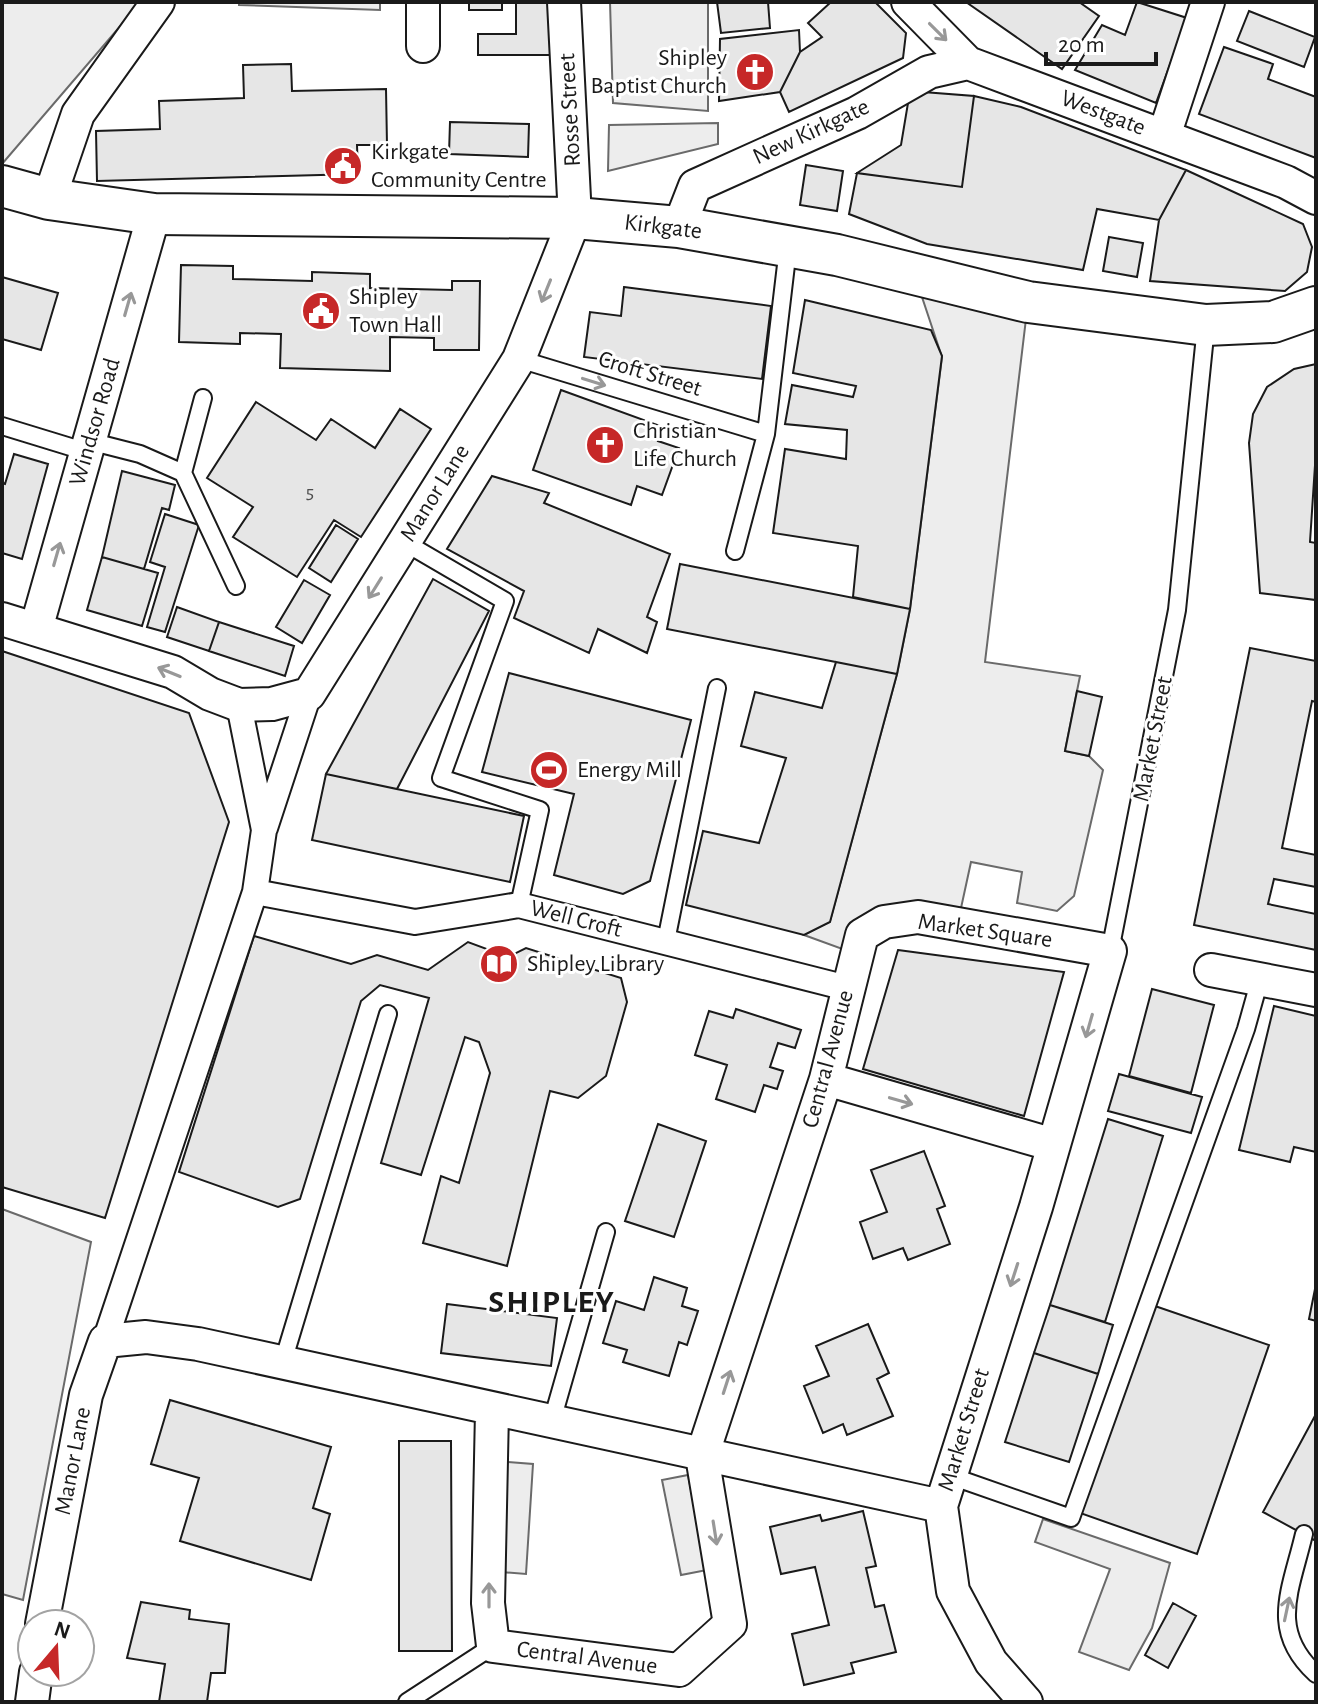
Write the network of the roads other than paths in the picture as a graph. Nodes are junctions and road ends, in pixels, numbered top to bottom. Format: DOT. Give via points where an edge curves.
graph roads {
  1 [pos="158,2"];
  2 [pos="423,2"];
  3 [pos="564,2"];
  4 [pos="908,2"];
  5 [pos="1208,2"];
  6 [pos="423,46"];
  7 [pos="968,63"];
  8 [pos="1164,136"];
  9 [pos="2,186"];
  10 [pos="1316,198"];
  11 [pos="49,199"];
  12 [pos="154,214"];
  13 [pos="575,218"];
  14 [pos="679,227"];
  15 [pos="788,246"];
  16 [pos="1316,307"];
  17 [pos="1206,325"];
  18 [pos="519,359"];
  19 [pos="203,398"];
  20 [pos="2,426"];
  21 [pos="766,434"];
  22 [pos="88,446"];
  23 [pos="183,473"];
  24 [pos="404,542"];
  25 [pos="735,551"];
  26 [pos="236,586"];
  27 [pos="2,619"];
  28 [pos="36,629"];
  29 [pos="717,688"];
  30 [pos="309,694"];
  31 [pos="239,705"];
  32 [pos="264,830"];
  33 [pos="255,892"];
  34 [pos="519,905"];
  35 [pos="862,935"];
  36 [pos="666,941"];
  37 [pos="1110,951"];
  38 [pos="1211,970"];
  39 [pos="1260,979"];
  40 [pos="847,988"];
  41 [pos="1316,990"];
  42 [pos="388,1014"];
  43 [pos="826,1079"];
  44 [pos="1054,1145"];
  45 [pos="606,1232"];
  46 [pos="105,1341"];
  47 [pos="282,1365"];
  48 [pos="492,1411"];
  49 [pos="551,1424"];
  50 [pos="702,1456"];
  51 [pos="948,1475"];
  52 [pos="941,1506"];
  53 [pos="1304,1534"];
  54 [pos="45,1608"];
  55 [pos="493,1646"];
  56 [pos="1316,1674"];
  57 [pos="407,1702"];
  58 [pos="1026,1702"];
  1 -- 11 [label="street" via="78,114"];
  2 -- 6 [label="street"];
  3 -- 13 [label="street, Rosse Street"];
  4 -- 7 [label="street, Westgate, one-way"];
  5 -- 8 [label="street"];
  7 -- 8 [label="street, Westgate"];
  7 -- 14 [label="street, New Kirkgate" via="929,72 857,113 695,186"];
  8 -- 10 [label="street, Westgate"];
  9 -- 11 [label="street, Kirkgate"];
  11 -- 12 [label="street, Kirkgate"];
  12 -- 13 [label="street, Kirkgate"];
  22 -- 12 [label="street, Windsor Road, one-way"];
  13 -- 14 [label="street, Kirkgate"];
  13 -- 18 [label="street, Manor Lane, one-way"];
  14 -- 15 [label="street, Kirkgate"];
  15 -- 17 [label="street, Kirkgate" via="1028,302"];
  15 -- 21 [label="lane"];
  16 -- 17 [label="street, Kirkgate" via="1273,322"];
  17 -- 37 [label="lane, Market Street" via="1177,610"];
  18 -- 21 [label="lane, Croft Street, one-way"];
  18 -- 24 [label="street, Manor Lane"];
  19 -- 23 [label="lane"];
  20 -- 22 [label="lane"];
  21 -- 25 [label="lane"];
  22 -- 23 [label="lane" via="140,454"];
  28 -- 22 [label="street, Windsor Road, one-way"];
  23 -- 26 [label="lane"];
  24 -- 30 [label="street, Manor Lane, one-way"];
  24 -- 34 [label="lane" via="505,601 441,778 540,810"];
  27 -- 28 [label="street"];
  31 -- 28 [label="street, one-way" via="173,672"];
  29 -- 36 [label="lane"];
  30 -- 31 [label="street" via="272,704"];
  30 -- 32 [label="street"];
  31 -- 32 [label="street"];
  32 -- 33 [label="street"];
  33 -- 34 [label="street, Well Croft" via="415,922"];
  33 -- 46 [label="street"];
  34 -- 36 [label="street, Well Croft"];
  35 -- 37 [label="street, Market Square" via="884,922 918,917"];
  35 -- 40 [label="street, Central Avenue"];
  36 -- 40 [label="street, Well Croft"];
  37 -- 44 [label="street, Market Street, one-way"];
  38 -- 39 [label="street"];
  39 -- 41 [label="street"];
  39 -- 51 [label="lane" via="1071,1518"];
  40 -- 43 [label="street, Central Avenue"];
  42 -- 47 [label="lane"];
  43 -- 44 [label="street, one-way"];
  50 -- 43 [label="street, Central Avenue, one-way"];
  44 -- 51 [label="street, Market Street, one-way"];
  45 -- 49 [label="lane"];
  46 -- 47 [label="street" via="146,1337 198,1344"];
  46 -- 54 [label="street, Manor Lane" via="86,1395"];
  47 -- 48 [label="street"];
  48 -- 49 [label="street"];
  55 -- 48 [label="street, Central Avenue, one-way" via="488,1603"];
  49 -- 50 [label="street"];
  50 -- 52 [label="street"];
  50 -- 55 [label="street, Central Avenue, one-way" via="730,1624 679,1670"];
  51 -- 52 [label="street, Market Street"];
  52 -- 58 [label="street, Market Street" via="953,1591 991,1662"];
  56 -- 53 [label="lane, one-way" via="1298,1658 1284,1622"];
  55 -- 57 [label="lane"];
}
